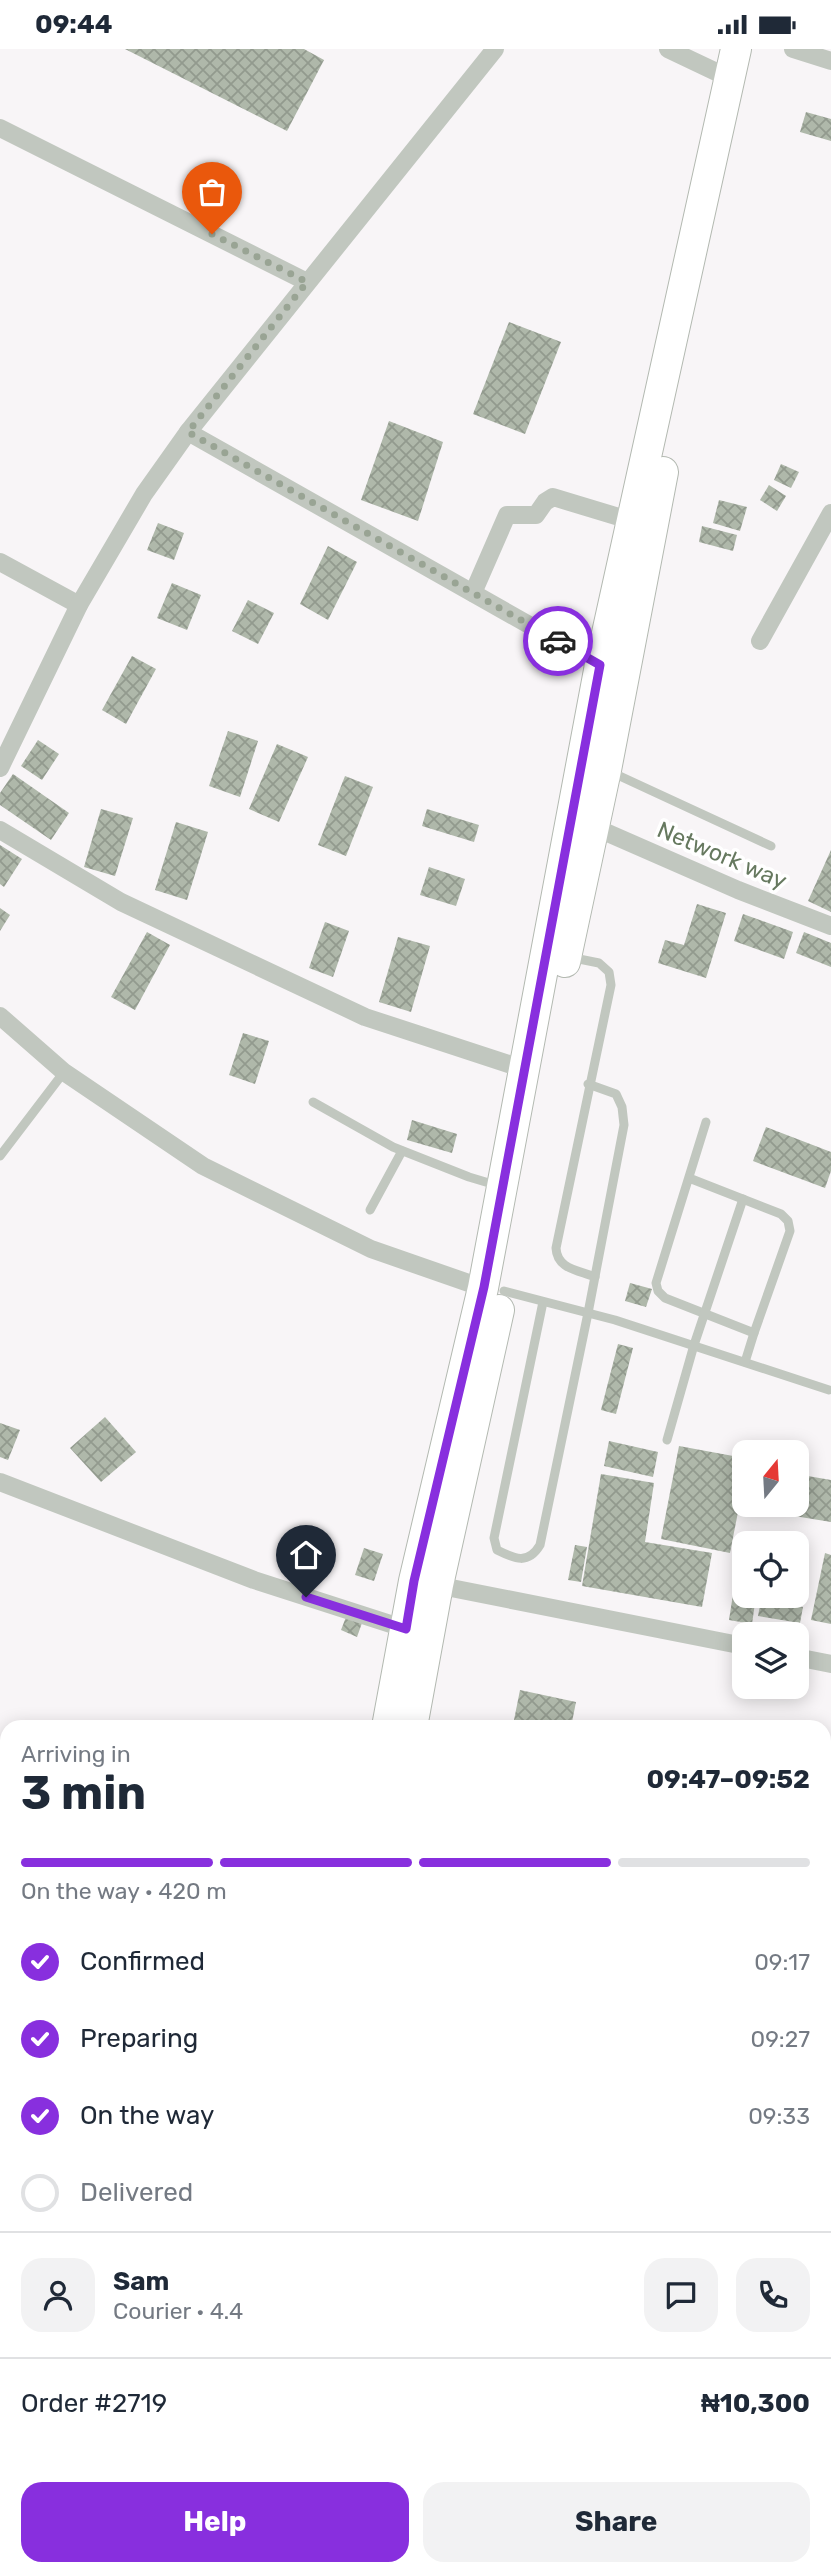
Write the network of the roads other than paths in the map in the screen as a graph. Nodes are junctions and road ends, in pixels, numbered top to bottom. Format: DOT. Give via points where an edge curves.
graph roads {
  1 [pos="495,49"];
  2 [pos="668,49"];
  3 [pos="736,49"];
  4 [pos="744,49"];
  5 [pos="793,49"];
  6 [pos="831,61"];
  7 [pos="729,78"];
  8 [pos="0,128"];
  9 [pos="307,282"];
  10 [pos="188,432"];
  11 [pos="831,513"];
  12 [pos="632,521"];
  13 [pos="0,562"];
  14 [pos="473,593"];
  15 [pos="79,605"];
  16 [pos="760,641"];
  17 [pos="600,665"];
  18 [pos="0,768"];
  19 [pos="606,769"];
  20 [pos="594,827"];
  21 [pos="0,829"];
  22 [pos="771,846"];
  23 [pos="831,926"];
  24 [pos="566,956"];
  25 [pos="0,1016"];
  26 [pos="524,1069"];
  27 [pos="64,1072"];
  28 [pos="589,1084"];
  29 [pos="313,1102"];
  30 [pos="706,1122"];
  31 [pos="402,1151"];
  32 [pos="0,1156"];
  33 [pos="689,1178"];
  34 [pos="503,1187"];
  35 [pos="743,1199"];
  36 [pos="370,1210"];
  37 [pos="595,1277"];
  38 [pos="494,1289"];
  39 [pos="543,1302"];
  40 [pos="588,1313"];
  41 [pos="704,1313"];
  42 [pos="754,1333"];
  43 [pos="694,1345"];
  44 [pos="745,1362"];
  45 [pos="829,1390"];
  46 [pos="667,1440"];
  47 [pos="0,1482"];
  48 [pos="426,1583"];
  49 [pos="406,1629"];
  50 [pos="732,1644"];
  51 [pos="809,1660"];
  52 [pos="831,1664"];
  53 [pos="388,1720"];
  54 [pos="413,1720"];
  1 -- 9 [label="street"];
  2 -- 7 [label="street"];
  3 -- 7 [label="highway"];
  4 -- 19 [label="highway"];
  5 -- 6 [label="street"];
  7 -- 12 [label="highway"];
  8 -- 9 [label="street"];
  9 -- 10 [label="street"];
  10 -- 14 [label="street"];
  10 -- 15 [label="street" via="144,493"];
  11 -- 16 [label="street"];
  12 -- 14 [label="street" via="553,497 536,515 507,515"];
  12 -- 17 [label="highway"];
  13 -- 15 [label="street"];
  14 -- 17 [label="street"];
  15 -- 18 [label="street"];
  17 -- 26 [label="highway"];
  19 -- 20 [label="highway"];
  19 -- 22 [label="lane"];
  20 -- 23 [label="street, Network way"];
  20 -- 24 [label="highway"];
  21 -- 26 [label="street" via="121,902 365,1017"];
  24 -- 28 [label="lane" via="599,963 609,972 611,985"];
  24 -- 38 [label="highway"];
  25 -- 27 [label="street"];
  26 -- 34 [label="highway"];
  27 -- 32 [label="lane"];
  27 -- 38 [label="street" via="203,1166 371,1249"];
  28 -- 37 [label="lane" via="616,1094 624,1125"];
  28 -- 37 [label="lane" via="556,1258 561,1265"];
  29 -- 31 [label="lane"];
  30 -- 33 [label="lane"];
  31 -- 34 [label="lane"];
  31 -- 36 [label="lane"];
  33 -- 35 [label="lane"];
  33 -- 41 [label="lane" via="656,1283 665,1298"];
  34 -- 38 [label="highway"];
  35 -- 41 [label="lane"];
  35 -- 42 [label="lane" via="780,1214 790,1231"];
  37 -- 40 [label="lane"];
  38 -- 39 [label="lane"];
  38 -- 48 [label="highway"];
  39 -- 40 [label="lane"];
  39 -- 40 [label="lane" via="494,1538 497,1550 509,1556 524,1559 534,1555 540,1545"];
  40 -- 43 [label="lane"];
  41 -- 42 [label="lane"];
  41 -- 43 [label="lane"];
  42 -- 44 [label="lane"];
  43 -- 44 [label="lane"];
  43 -- 46 [label="lane"];
  44 -- 45 [label="lane"];
  47 -- 49 [label="street" via="254,1580"];
  48 -- 49 [label="highway"];
  48 -- 50 [label="street"];
  48 -- 54 [label="highway"];
  49 -- 53 [label="highway"];
  51 -- 52 [label="street"];
}
